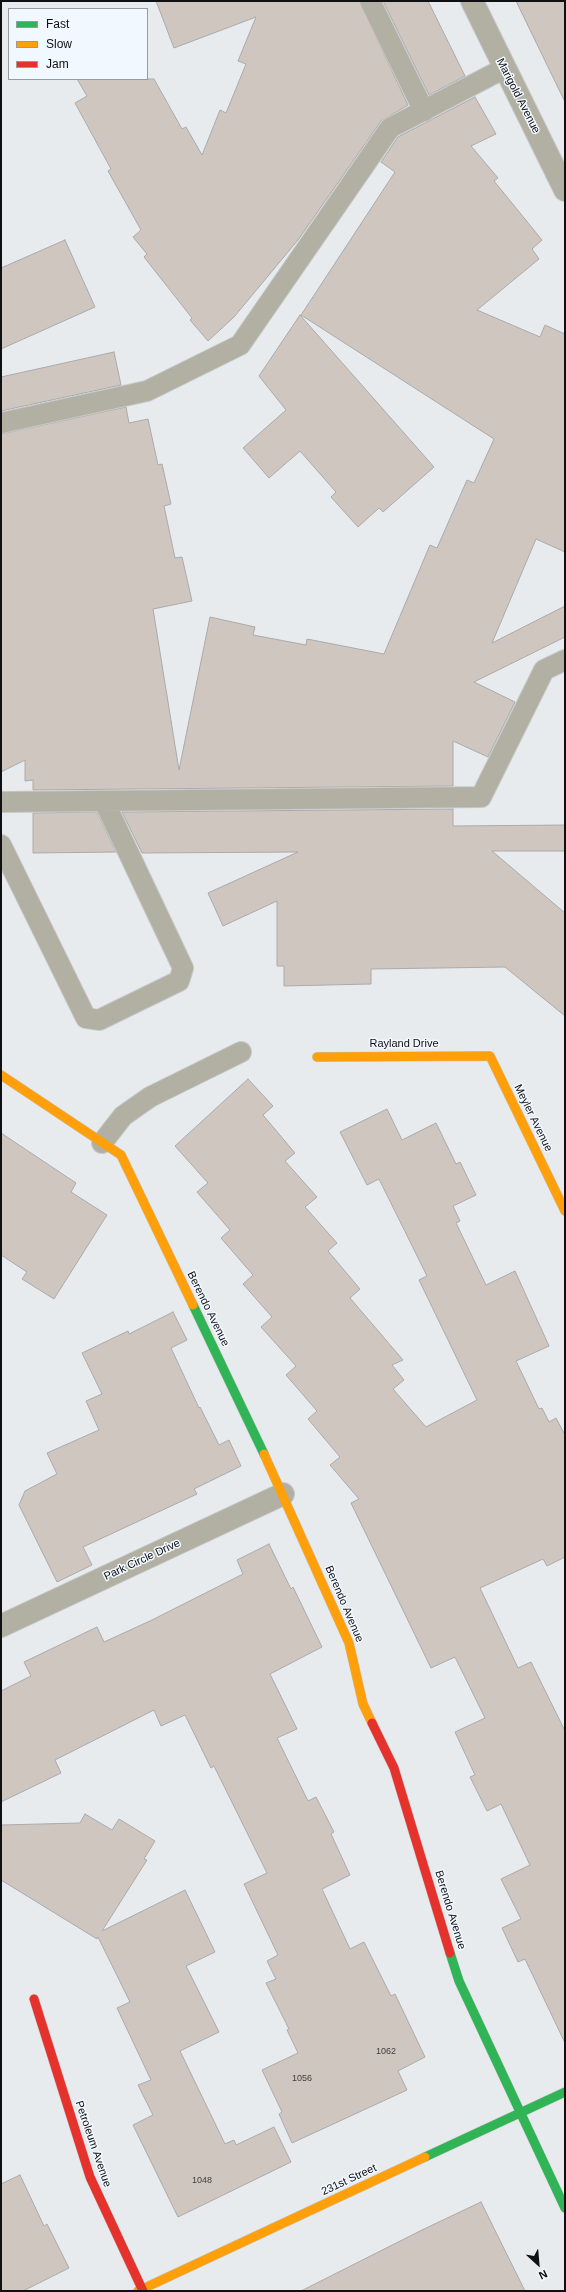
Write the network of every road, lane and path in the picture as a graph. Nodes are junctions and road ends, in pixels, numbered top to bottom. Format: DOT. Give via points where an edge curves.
graph roads {
  1 [pos="370,1"];
  2 [pos="472,1"];
  3 [pos="504,69"];
  4 [pos="424,111"];
  5 [pos="565,190"];
  6 [pos="1,424"];
  7 [pos="565,660"];
  8 [pos="104,801"];
  9 [pos="1,802"];
  10 [pos="1,845"];
  11 [pos="241,1052"];
  12 [pos="317,1056"];
  13 [pos="490,1056"];
  14 [pos="1,1075"];
  15 [pos="102,1143"];
  16 [pos="565,1211"];
  17 [pos="284,1494"];
  18 [pos="1,1626"];
  19 [pos="34,1999"];
  20 [pos="565,2092"];
  21 [pos="520,2113"];
  22 [pos="565,2208"];
  23 [pos="141,2290"];
  1 -- 4 [label="lane"];
  2 -- 3 [label="street, Marigold Avenue"];
  3 -- 4 [label="lane"];
  3 -- 5 [label="street, Marigold Avenue"];
  4 -- 6 [label="lane" via="390,128 240,345 147,391"];
  7 -- 8 [label="lane" via="544,670 481,797"];
  8 -- 9 [label="lane"];
  8 -- 10 [label="lane" via="183,968 179,981 99,1020 86,1018"];
  11 -- 15 [label="lane" via="150,1097 123,1116"];
  12 -- 13 [label="street, Rayland Drive"];
  13 -- 16 [label="street, Meyler Avenue"];
  14 -- 15 [label="street, Berendo Avenue"];
  15 -- 17 [label="street, Berendo Avenue" via="121,1155"];
  17 -- 18 [label="street, Park Circle Drive"];
  17 -- 21 [label="street, Berendo Avenue" via="349,1643 363,1704 394,1768 459,1981"];
  19 -- 23 [label="street, Petroleum Avenue" via="90,2177"];
  20 -- 21 [label="street, 231st Street"];
  21 -- 22 [label="street, Berendo Avenue"];
  21 -- 23 [label="street, 231st Street"];
}
